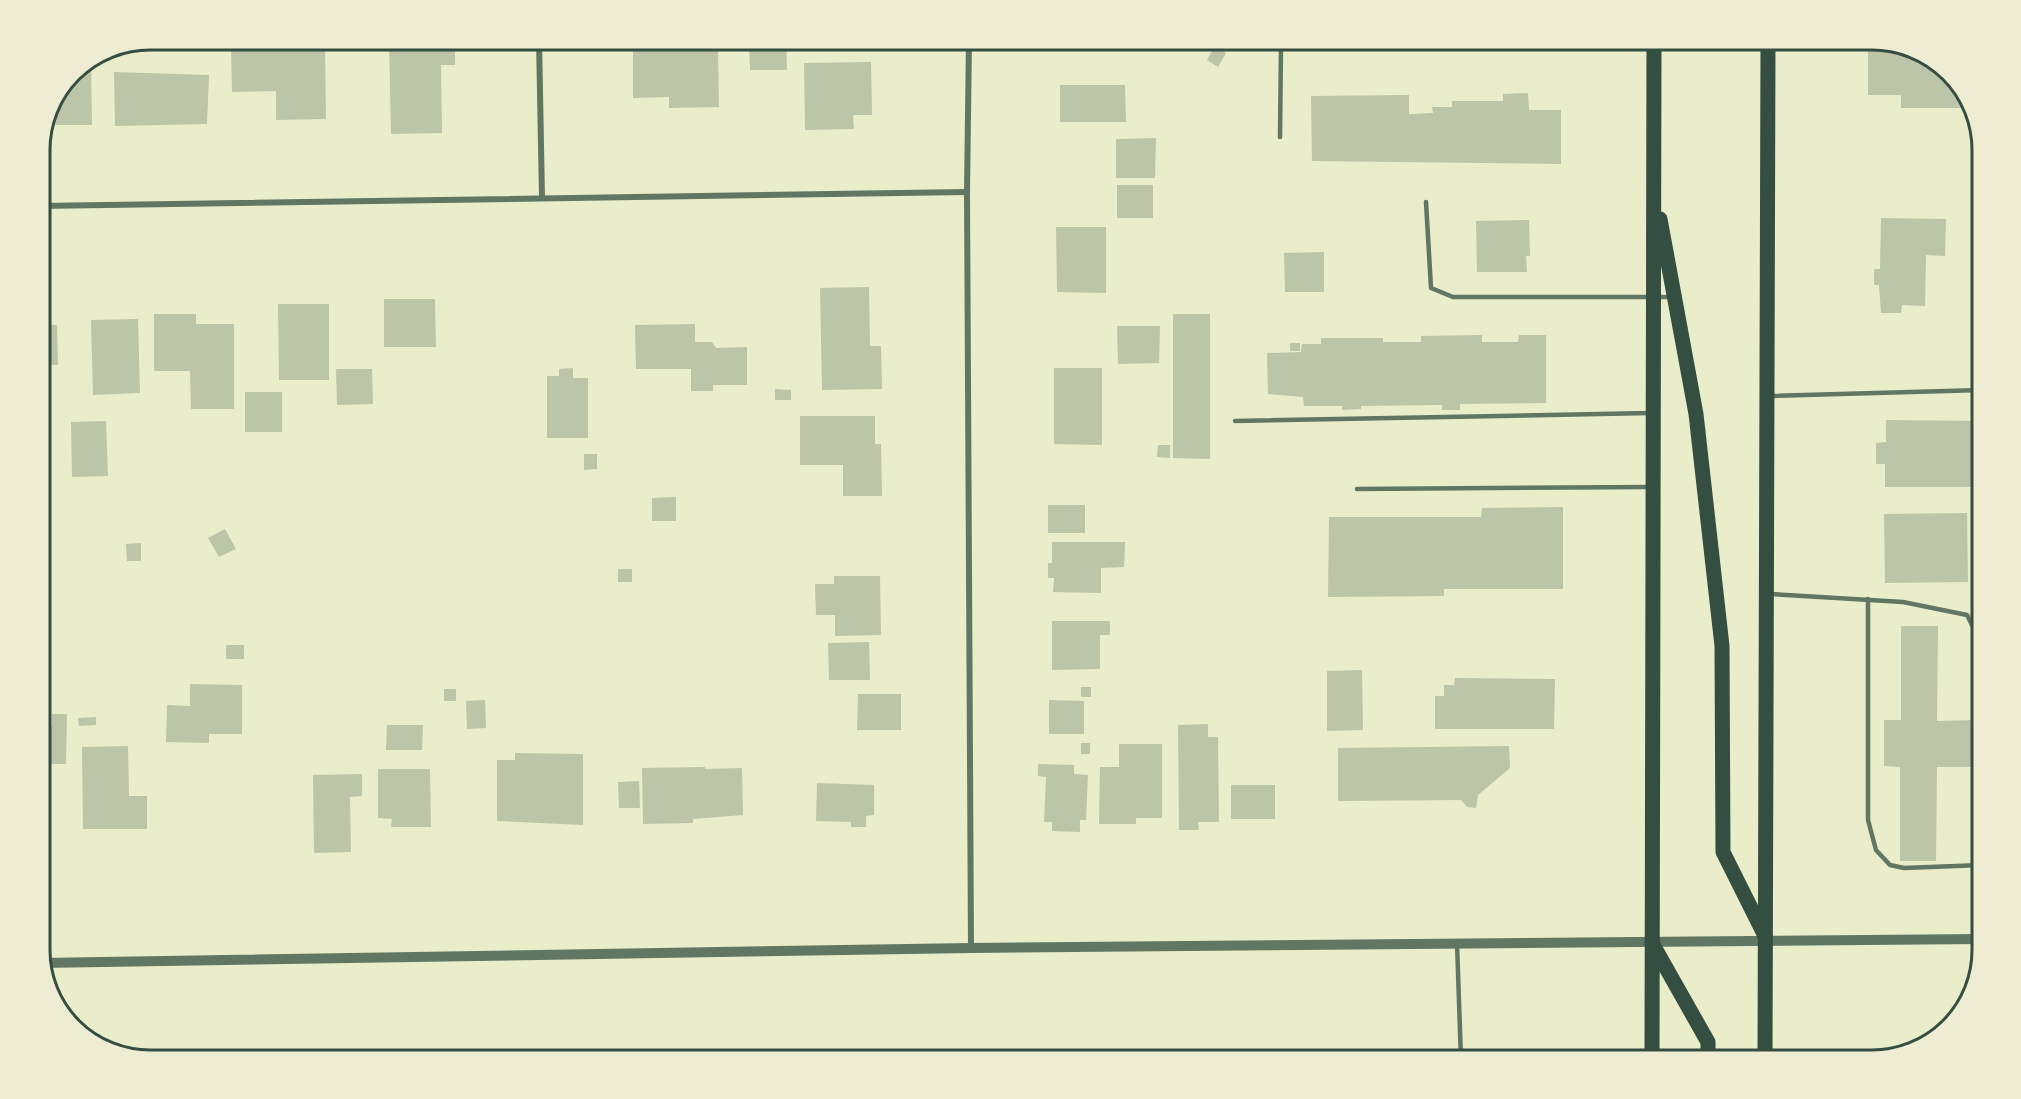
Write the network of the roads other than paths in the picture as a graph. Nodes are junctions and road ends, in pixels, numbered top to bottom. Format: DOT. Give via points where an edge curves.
graph roads {
  1 [pos="539,50"];
  2 [pos="969,50"];
  3 [pos="1281,50"];
  4 [pos="1654,50"];
  5 [pos="1768,50"];
  6 [pos="1280,137"];
  7 [pos="1653,180"];
  8 [pos="966,192"];
  9 [pos="542,198"];
  10 [pos="1426,202"];
  11 [pos="50,206"];
  12 [pos="1653,297"];
  13 [pos="1675,297"];
  14 [pos="1971,390"];
  15 [pos="1768,396"];
  16 [pos="1652,413"];
  17 [pos="1235,421"];
  18 [pos="1653,487"];
  19 [pos="1357,489"];
  20 [pos="1767,594"];
  21 [pos="1868,599"];
  22 [pos="1972,624"];
  23 [pos="1972,865"];
  24 [pos="1972,939"];
  25 [pos="1767,940"];
  26 [pos="1651,941"];
  27 [pos="1457,943"];
  28 [pos="971,948"];
  29 [pos="51,963"];
  30 [pos="1461,1050"];
  31 [pos="1652,1050"];
  32 [pos="1708,1050"];
  33 [pos="1765,1050"];
  1 -- 9 [label="street"];
  2 -- 8 [label="street"];
  3 -- 6 [label="lane"];
  4 -- 7 [label="main road"];
  5 -- 15 [label="main road"];
  7 -- 12 [label="main road"];
  7 -- 13 [label="main road"];
  8 -- 9 [label="street"];
  8 -- 28 [label="street"];
  9 -- 11 [label="street"];
  10 -- 12 [label="lane" via="1431,288 1453,297"];
  12 -- 13 [label="lane"];
  12 -- 16 [label="main road"];
  13 -- 25 [label="main road" via="1696,414 1722,646 1723,852"];
  14 -- 15 [label="lane"];
  15 -- 20 [label="main road"];
  16 -- 17 [label="lane"];
  16 -- 18 [label="main road"];
  18 -- 19 [label="lane"];
  18 -- 26 [label="main road"];
  20 -- 21 [label="lane"];
  20 -- 25 [label="main road"];
  21 -- 22 [label="lane" via="1967,615"];
  21 -- 23 [label="lane" via="1868,820 1876,850 1890,865"];
  24 -- 25 [label="street"];
  25 -- 26 [label="street"];
  25 -- 33 [label="main road"];
  26 -- 27 [label="street"];
  26 -- 31 [label="main road"];
  26 -- 32 [label="main road" via="1708,1042"];
  27 -- 28 [label="street"];
  27 -- 30 [label="lane"];
  28 -- 29 [label="street"];
}
